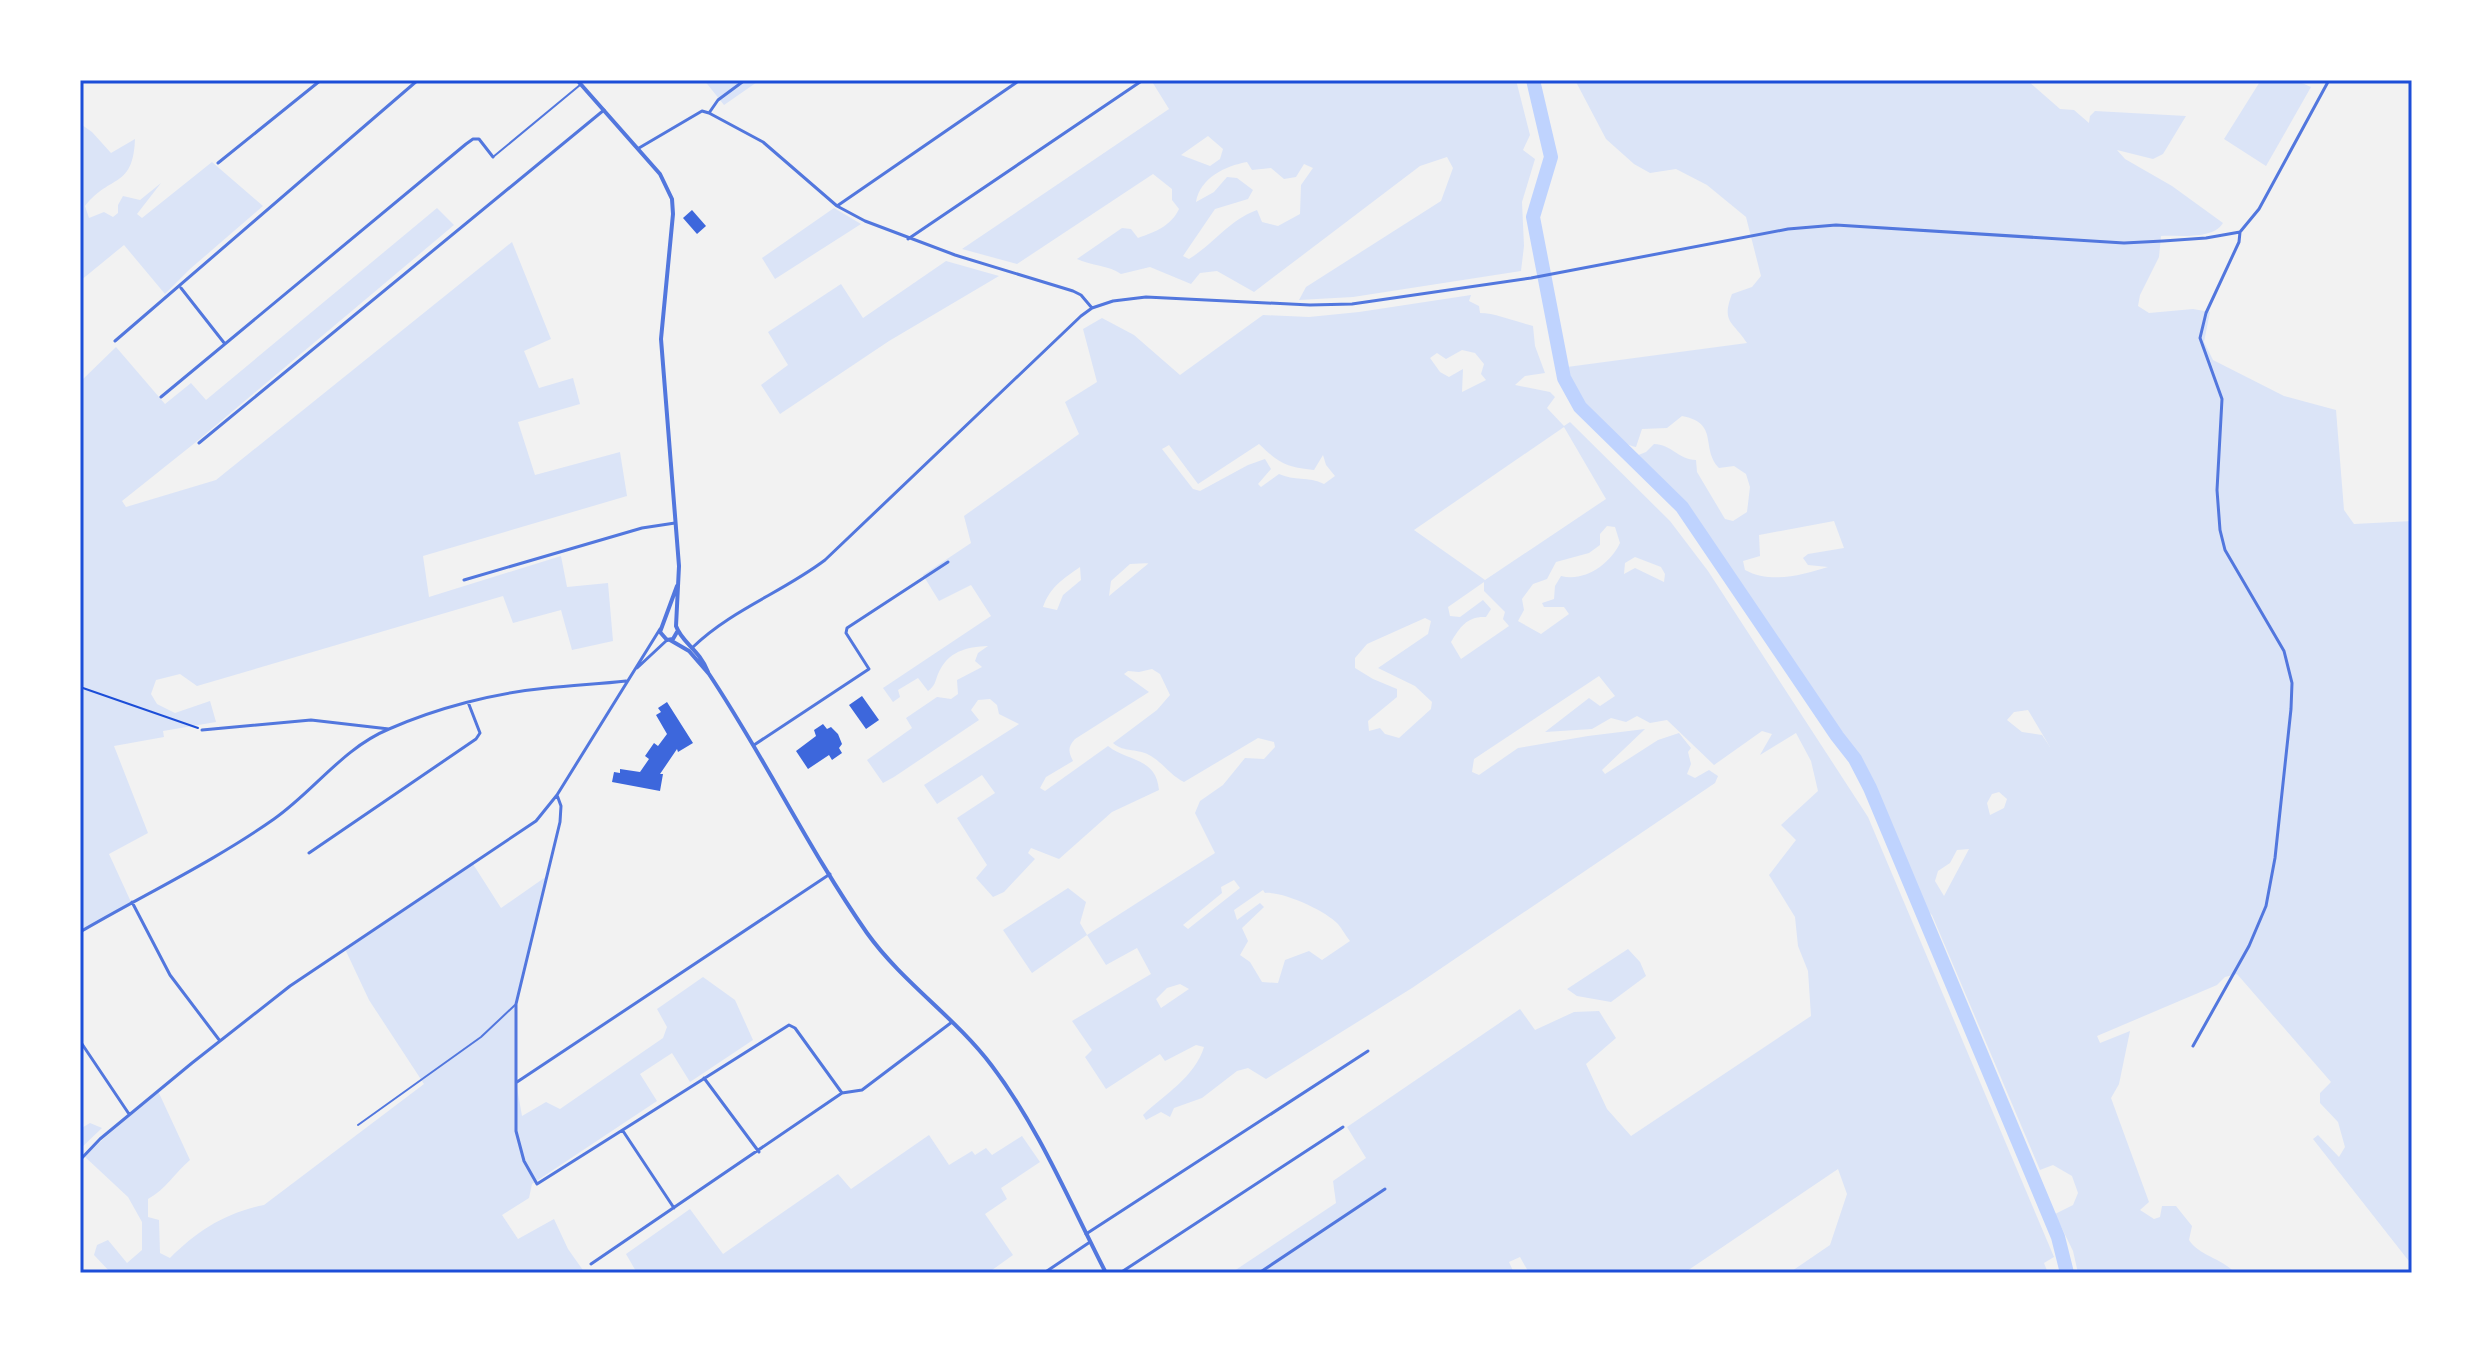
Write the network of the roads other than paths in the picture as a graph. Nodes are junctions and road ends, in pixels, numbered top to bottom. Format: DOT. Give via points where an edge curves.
graph roads {
  1 [pos="321,80"];
  2 [pos="418,80"];
  3 [pos="745,80"];
  4 [pos="1020,80"];
  5 [pos="1143,80"];
  6 [pos="2329,80"];
  7 [pos="579,82"];
  8 [pos="604,110"];
  9 [pos="709,113"];
  10 [pos="639,148"];
  11 [pos="493,157"];
  12 [pos="218,163"];
  13 [pos="837,206"];
  14 [pos="2240,232"];
  15 [pos="908,239"];
  16 [pos="180,286"];
  17 [pos="1092,308"];
  18 [pos="115,341"];
  19 [pos="225,344"];
  20 [pos="161,397"];
  21 [pos="199,443"];
  22 [pos="675,523"];
  23 [pos="948,562"];
  24 [pos="464,580"];
  25 [pos="678,584"];
  26 [pos="662,627"];
  27 [pos="677,629"];
  28 [pos="669,640"];
  29 [pos="691,648"];
  30 [pos="634,671"];
  31 [pos="626,681"];
  32 [pos="468,702"];
  33 [pos="389,729"];
  34 [pos="202,730"];
  35 [pos="754,745"];
  36 [pos="557,795"];
  37 [pos="309,853"];
  38 [pos="830,874"];
  39 [pos="131,902"];
  40 [pos="80,932"];
  41 [pos="516,1004"];
  42 [pos="952,1022"];
  43 [pos="80,1041"];
  44 [pos="220,1041"];
  45 [pos="2193,1046"];
  46 [pos="1368,1051"];
  47 [pos="704,1078"];
  48 [pos="516,1083"];
  49 [pos="842,1093"];
  50 [pos="129,1115"];
  51 [pos="358,1125"];
  52 [pos="1343,1127"];
  53 [pos="623,1131"];
  54 [pos="759,1152"];
  55 [pos="80,1160"];
  56 [pos="1385,1189"];
  57 [pos="675,1209"];
  58 [pos="1086,1234"];
  59 [pos="1090,1242"];
  60 [pos="591,1264"];
  61 [pos="1044,1273"];
  62 [pos="1106,1273"];
  63 [pos="1120,1273"];
  64 [pos="1259,1273"];
  1 -- 12 [label="street"];
  2 -- 16 [label="street"];
  3 -- 9 [label="street"];
  4 -- 13 [label="street"];
  5 -- 15 [label="street"];
  6 -- 14 [label="street" via="2259,209"];
  7 -- 8 [label="street"];
  7 -- 11 [label="lane"];
  8 -- 10 [label="street"];
  8 -- 21 [label="street"];
  9 -- 10 [label="street" via="702,111"];
  9 -- 13 [label="street" via="763,142"];
  10 -- 22 [label="street" via="672,199 661,339"];
  11 -- 19 [label="street" via="479,139 473,139"];
  13 -- 15 [label="street"];
  14 -- 17 [label="street" via="2124,243 1836,225 1352,304 1146,297"];
  14 -- 45 [label="street" via="2200,338 2222,399 2220,530 2225,550 2284,651 2292,683 2291,709 2266,906"];
  15 -- 17 [label="street" via="1073,291"];
  16 -- 18 [label="street"];
  16 -- 19 [label="street"];
  17 -- 29 [label="street" via="838,549 783,589 713,628"];
  19 -- 20 [label="street"];
  22 -- 24 [label="street"];
  22 -- 25 [label="street"];
  23 -- 35 [label="street" via="847,628 869,669"];
  25 -- 26 [label="street"];
  25 -- 27 [label="street"];
  26 -- 27 [label="street" via="668,622"];
  26 -- 28 [label="street" via="661,635"];
  26 -- 30 [label="street"];
  27 -- 28 [label="street"];
  27 -- 29 [label="street"];
  28 -- 29 [label="street"];
  28 -- 30 [label="street"];
  29 -- 35 [label="street"];
  30 -- 31 [label="street"];
  31 -- 32 [label="street"];
  31 -- 36 [label="street"];
  32 -- 33 [label="street"];
  32 -- 37 [label="street" via="480,733 476,739"];
  33 -- 34 [label="street" via="311,720"];
  33 -- 39 [label="street" via="354,749 278,817 210,862"];
  35 -- 38 [label="street"];
  36 -- 41 [label="street" via="560,822"];
  36 -- 44 [label="street" via="519,834 290,986"];
  38 -- 42 [label="street" via="882,951"];
  38 -- 48 [label="street"];
  39 -- 40 [label="street"];
  39 -- 44 [label="street" via="170,975"];
  41 -- 48 [label="street"];
  41 -- 51 [label="lane" via="481,1037"];
  42 -- 49 [label="street" via="862,1090"];
  42 -- 58 [label="street" via="1021,1108"];
  43 -- 50 [label="street"];
  44 -- 50 [label="street"];
  46 -- 58 [label="street"];
  47 -- 49 [label="street" via="789,1025"];
  47 -- 53 [label="street"];
  47 -- 54 [label="street"];
  48 -- 53 [label="street" via="516,1131 537,1184"];
  49 -- 54 [label="street"];
  50 -- 55 [label="street"];
  52 -- 63 [label="street"];
  53 -- 57 [label="street"];
  54 -- 57 [label="street"];
  56 -- 64 [label="street"];
  57 -- 60 [label="street"];
  58 -- 59 [label="street"];
  59 -- 61 [label="street"];
  59 -- 62 [label="street"];
}
